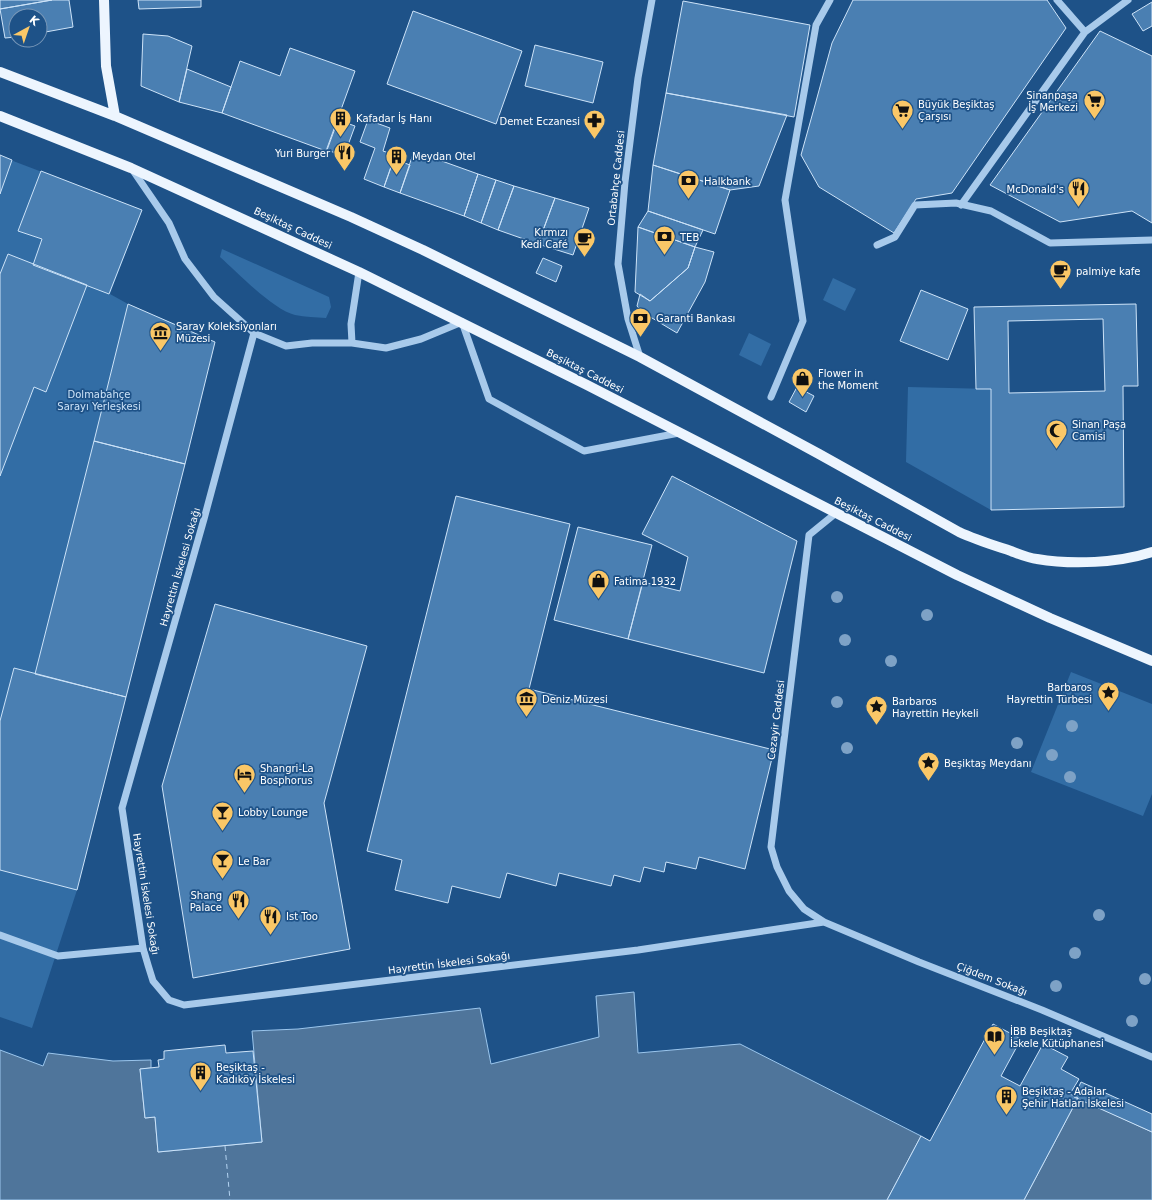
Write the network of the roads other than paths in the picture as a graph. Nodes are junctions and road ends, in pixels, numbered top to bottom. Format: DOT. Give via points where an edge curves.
graph roads {
  1 [pos="104,0"];
  2 [pos="652,0"];
  3 [pos="830,0"];
  4 [pos="1057,0"];
  5 [pos="1128,0"];
  6 [pos="1085,32"];
  7 [pos="0,72"];
  8 [pos="0,116"];
  9 [pos="115,116"];
  10 [pos="131,168"];
  11 [pos="961,204"];
  12 [pos="1152,240"];
  13 [pos="877,244"];
  14 [pos="359,272"];
  15 [pos="462,322"];
  16 [pos="254,333"];
  17 [pos="352,343"];
  18 [pos="640,357"];
  19 [pos="771,397"];
  20 [pos="679,432"];
  21 [pos="836,513"];
  22 [pos="1152,552"];
  23 [pos="1152,661"];
  24 [pos="824,922"];
  25 [pos="0,935"];
  26 [pos="143,948"];
  27 [pos="1152,1057"];
  1 -- 9 [label="main road" via="106,66"];
  2 -- 18 [label="street, Ortabahçe Caddesi" via="638,78 618,264 628,318"];
  3 -- 19 [label="street" via="816,25 785,200 803,321"];
  4 -- 6 [label="street"];
  5 -- 6 [label="street"];
  6 -- 11 [label="street"];
  7 -- 9 [label="main road"];
  8 -- 10 [label="main road, Beşiktaş Caddesi"];
  9 -- 18 [label="main road" via="424,250"];
  10 -- 14 [label="main road, Beşiktaş Caddesi"];
  10 -- 16 [label="street" via="169,223 185,259 214,297"];
  11 -- 12 [label="street" via="991,211 1050,243"];
  11 -- 13 [label="street" via="915,205 895,237"];
  14 -- 15 [label="main road, Beşiktaş Caddesi"];
  14 -- 17 [label="street" via="351,324"];
  15 -- 17 [label="street" via="421,339 386,348"];
  15 -- 20 [label="main road, Beşiktaş Caddesi"];
  15 -- 20 [label="street" via="489,399 584,451"];
  16 -- 17 [label="street" via="286,346"];
  16 -- 26 [label="street, Hayrettin İskelesi Sokağı" via="122,808"];
  18 -- 22 [label="main road" via="979,541 1035,559 1058,562 1112,560"];
  20 -- 21 [label="main road, Beşiktaş Caddesi"];
  21 -- 23 [label="main road, Beşiktaş Caddesi" via="1042,615"];
  21 -- 24 [label="street, Cezayir Caddesi" via="809,535 771,847 777,867 789,891 804,909"];
  24 -- 26 [label="street, Hayrettin İskelesi Sokağı" via="638,950 184,1005 169,1000 153,981"];
  24 -- 27 [label="street, Çiğdem Sokağı"];
  25 -- 26 [label="street" via="58,956"];
}
